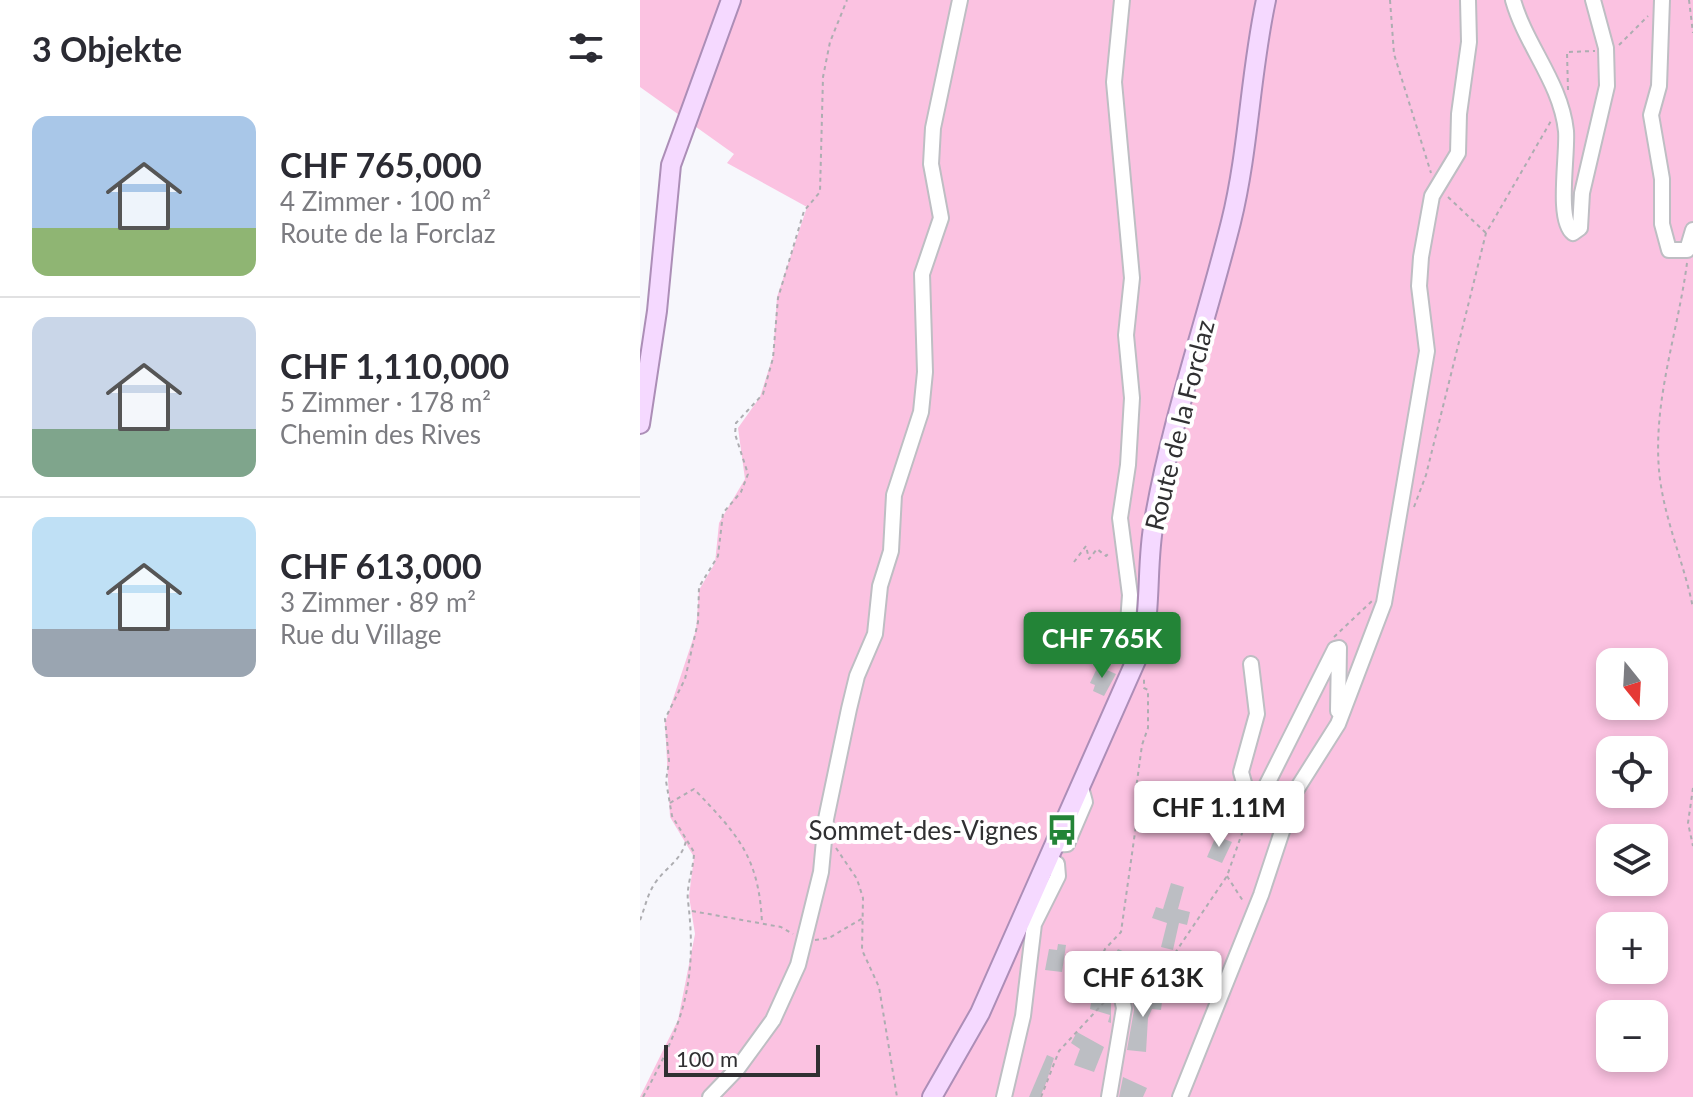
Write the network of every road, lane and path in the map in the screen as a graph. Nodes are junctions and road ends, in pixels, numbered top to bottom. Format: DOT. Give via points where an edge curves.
graph roads {
  1 [pos="731,0"];
  2 [pos="847,0"];
  3 [pos="960,0"];
  4 [pos="1122,0"];
  5 [pos="1266,0"];
  6 [pos="1390,0"];
  7 [pos="1468,0"];
  8 [pos="1513,0"];
  9 [pos="1593,0"];
  10 [pos="1662,0"];
  11 [pos="1689,0"];
  12 [pos="1650,13"];
  13 [pos="1693,33"];
  14 [pos="1607,53"];
  15 [pos="1561,82"];
  16 [pos="1553,116"];
  17 [pos="1437,187"];
  18 [pos="1693,230"];
  19 [pos="1486,233"];
  20 [pos="1687,250"];
  21 [pos="640,424"];
  22 [pos="1409,520"];
  23 [pos="1121,533"];
  24 [pos="1074,562"];
  25 [pos="1693,608"];
  26 [pos="1145,632"];
  27 [pos="1139,653"];
  28 [pos="1251,664"];
  29 [pos="1338,724"];
  30 [pos="1249,774"];
  31 [pos="1693,788"];
  32 [pos="670,803"];
  33 [pos="1255,803"];
  34 [pos="825,834"];
  35 [pos="686,840"];
  36 [pos="1693,846"];
  37 [pos="1052,852"];
  38 [pos="1227,876"];
  39 [pos="691,911"];
  40 [pos="1253,915"];
  41 [pos="864,917"];
  42 [pos="640,920"];
  43 [pos="762,923"];
  44 [pos="805,929"];
  45 [pos="1164,960"];
  46 [pos="1119,984"];
  47 [pos="643,1097"];
  48 [pos="710,1097"];
  49 [pos="897,1097"];
  50 [pos="932,1097"];
  51 [pos="1004,1097"];
  52 [pos="1041,1097"];
  53 [pos="1109,1097"];
  54 [pos="1180,1097"];
  1 -- 21 [label="main road" via="671,165"];
  2 -- 32 [label="path" via="823,77 820,192 804,211 778,298 773,358 763,394 736,423 748,474 723,513 718,556 699,587 698,622 685,679 665,719"];
  3 -- 34 [label="street" via="934,119 931,160 941,218 922,274 925,372 920,419 895,490 891,551 880,586 875,638 854,687"];
  4 -- 23 [label="street" via="1114,82 1132,287 1126,335 1132,398"];
  5 -- 26 [label="main road, Route de la Forclaz" via="1231,221 1153,523"];
  6 -- 17 [label="path" via="1394,54"];
  7 -- 17 [label="street" via="1458,153"];
  8 -- 14 [label="street" via="1563,109 1565,221 1573,233 1580,228 1582,193 1605,99"];
  9 -- 14 [label="street"];
  10 -- 20 [label="street" via="1659,86 1651,122 1662,179 1665,240 1669,250"];
  11 -- 13 [label="path"];
  12 -- 14 [label="path" via="1636,33"];
  14 -- 15 [label="path" via="1567,52 1568,90"];
  16 -- 19 [label="path"];
  17 -- 19 [label="path"];
  17 -- 29 [label="street" via="1420,272 1425,363 1393,565 1380,619"];
  18 -- 20 [label="street"];
  19 -- 22 [label="path" via="1426,475"];
  20 -- 25 [label="path" via="1658,440 1662,488"];
  23 -- 24 [label="path" via="1109,554 1097,549 1089,559 1086,546"];
  23 -- 26 [label="street" via="1130,595 1128,623"];
  26 -- 27 [label="main road, Route de la Forclaz"];
  27 -- 37 [label="main road, Route de la Forclaz"];
  27 -- 46 [label="path" via="1148,690 1148,728 1121,932 1105,949 1093,976"];
  28 -- 33 [label="street" via="1257,714 1241,772"];
  29 -- 33 [label="street" via="1339,648"];
  29 -- 40 [label="street" via="1295,792"];
  30 -- 33 [label="street"];
  31 -- 36 [label="path" via="1688,802"];
  32 -- 35 [label="path"];
  32 -- 43 [label="path" via="694,789 736,833 749,857"];
  33 -- 38 [label="path"];
  34 -- 41 [label="path" via="857,879"];
  34 -- 44 [label="street"];
  35 -- 39 [label="path" via="694,852 687,899"];
  35 -- 42 [label="path" via="682,855 648,895"];
  37 -- 50 [label="main road, Route de la Forclaz" via="968,1036"];
  37 -- 51 [label="street" via="1059,874 1034,924 1023,1016"];
  38 -- 40 [label="path"];
  38 -- 45 [label="path" via="1181,949"];
  39 -- 43 [label="path"];
  39 -- 47 [label="path" via="690,981 674,1040"];
  40 -- 54 [label="street"];
  41 -- 44 [label="path" via="818,941"];
  41 -- 49 [label="path" via="862,950 883,1001"];
  43 -- 44 [label="path" via="793,935 797,926"];
  44 -- 48 [label="street" via="796,969 770,1024"];
  45 -- 46 [label="street" via="1137,967"];
  46 -- 52 [label="path" via="1059,1051"];
  46 -- 53 [label="street" via="1124,1008"];
}
